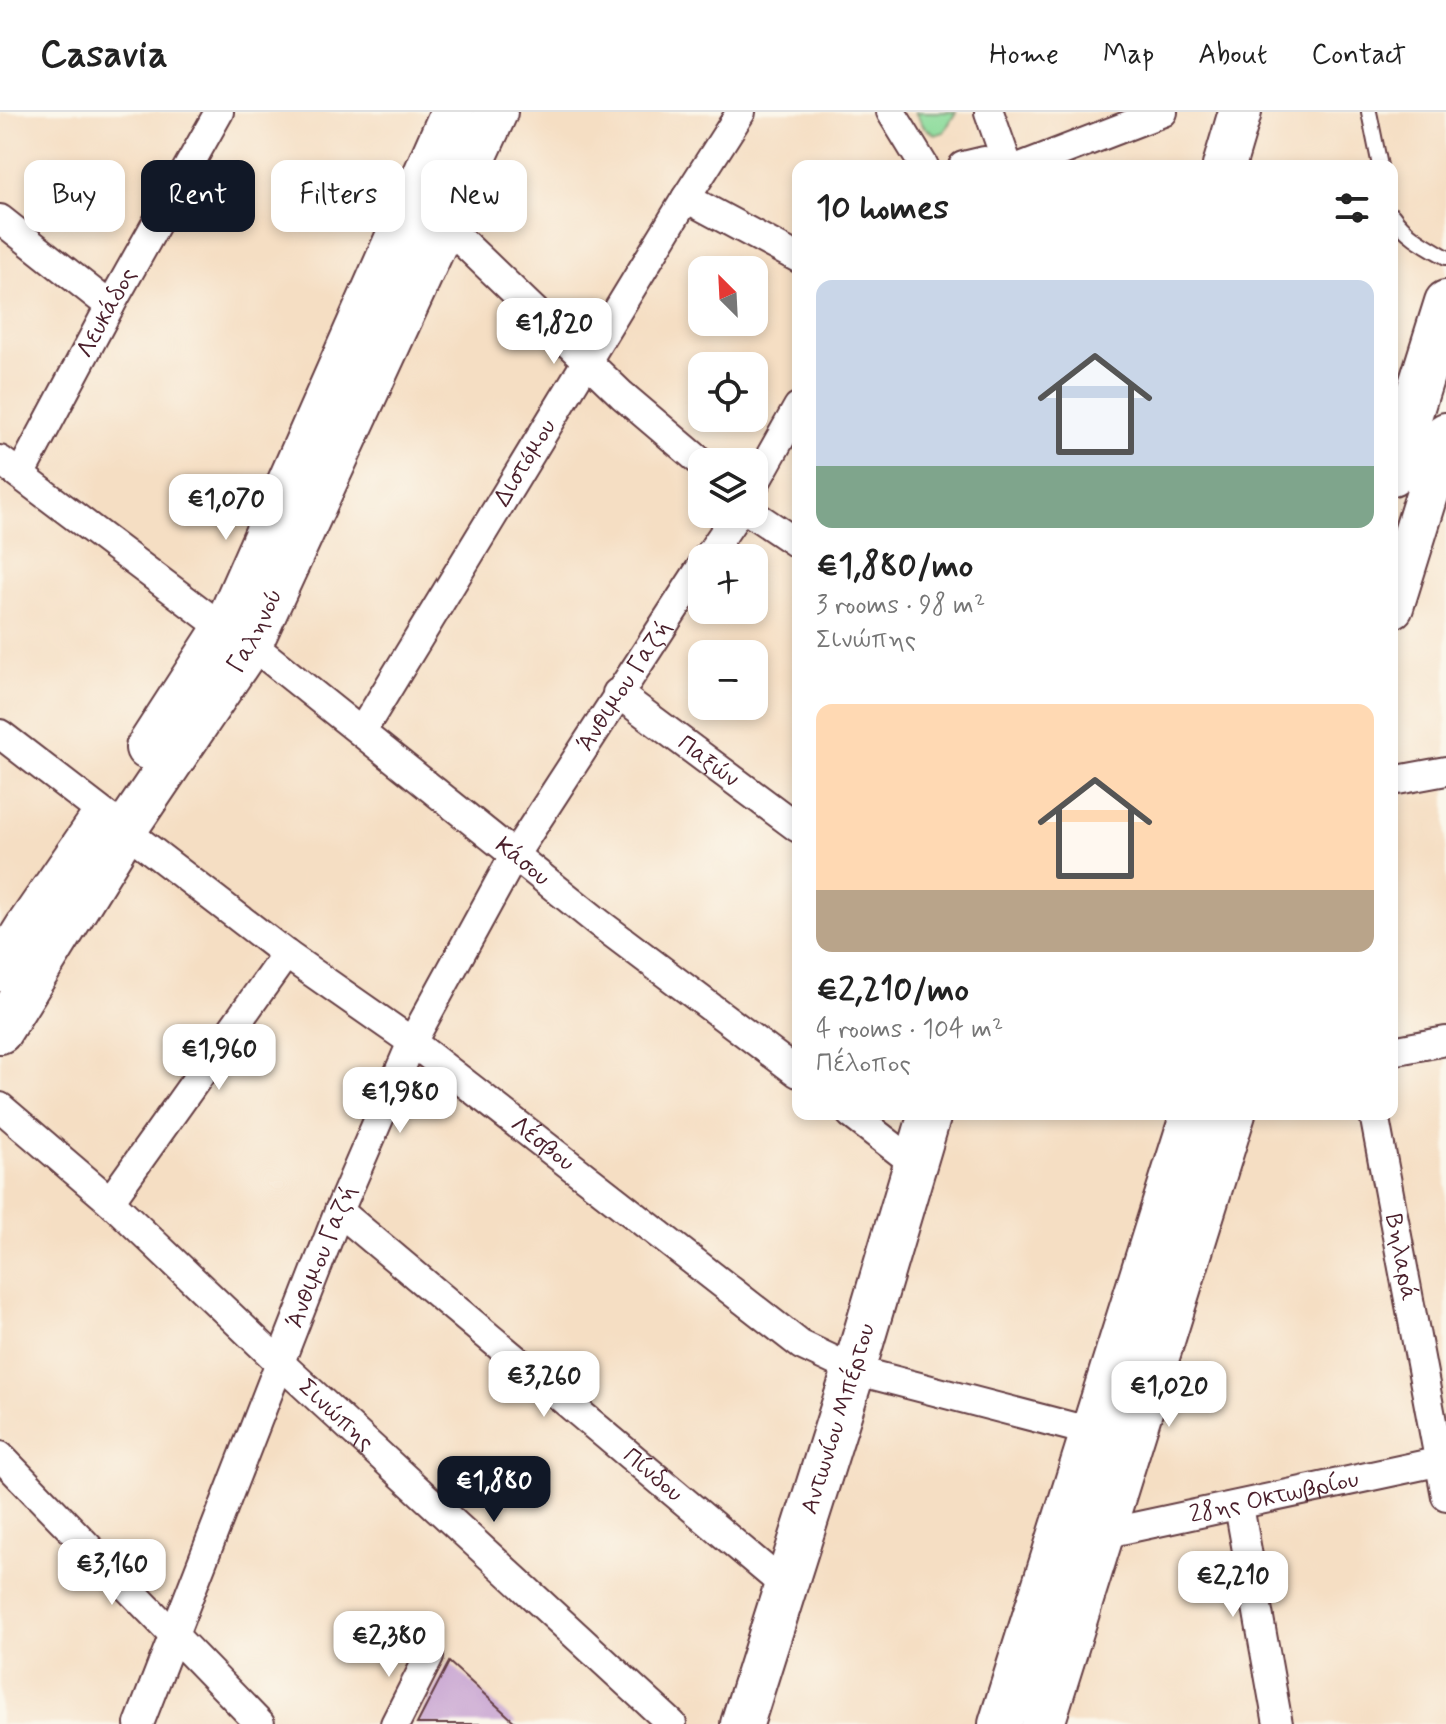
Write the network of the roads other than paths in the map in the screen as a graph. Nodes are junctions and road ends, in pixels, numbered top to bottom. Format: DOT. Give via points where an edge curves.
graph roads {
  1 [pos="219,112"];
  2 [pos="452,112"];
  3 [pos="496,112"];
  4 [pos="741,112"];
  5 [pos="891,112"];
  6 [pos="989,112"];
  7 [pos="1163,112"];
  8 [pos="1240,112"];
  9 [pos="1369,112"];
  10 [pos="474,160"];
  11 [pos="920,160"];
  12 [pos="1006,160"];
  13 [pos="1039,160"];
  14 [pos="1226,160"];
  15 [pos="1379,160"];
  16 [pos="686,198"];
  17 [pos="0,219"];
  18 [pos="1398,223"];
  19 [pos="441,232"];
  20 [pos="452,232"];
  21 [pos="792,255"];
  22 [pos="1446,257"];
  23 [pos="1446,302"];
  24 [pos="110,306"];
  25 [pos="586,361"];
  26 [pos="792,418"];
  27 [pos="1446,434"];
  28 [pos="688,451"];
  29 [pos="1398,455"];
  30 [pos="768,460"];
  31 [pos="10,468"];
  32 [pos="1434,512"];
  33 [pos="768,524"];
  34 [pos="792,540"];
  35 [pos="688,587"];
  36 [pos="1398,593"];
  37 [pos="238,637"];
  38 [pos="617,693"];
  39 [pos="362,731"];
  40 [pos="0,734"];
  41 [pos="1446,771"];
  42 [pos="1398,780"];
  43 [pos="116,822"];
  44 [pos="792,824"];
  45 [pos="515,854"];
  46 [pos="286,954"];
  47 [pos="0,970"];
  48 [pos="0,1032"];
  49 [pos="1446,1041"];
  50 [pos="412,1042"];
  51 [pos="1398,1050"];
  52 [pos="792,1068"];
  53 [pos="0,1107"];
  54 [pos="859,1120"];
  55 [pos="928,1120"];
  56 [pos="1190,1120"];
  57 [pos="1232,1120"];
  58 [pos="1375,1120"];
  59 [pos="914,1163"];
  60 [pos="110,1201"];
  61 [pos="339,1211"];
  62 [pos="280,1363"];
  63 [pos="854,1370"];
  64 [pos="1092,1432"];
  65 [pos="0,1456"];
  66 [pos="1443,1461"];
  67 [pos="1446,1496"];
  68 [pos="1239,1506"];
  69 [pos="1102,1534"];
  70 [pos="784,1585"];
  71 [pos="173,1632"];
  72 [pos="429,1657"];
  73 [pos="139,1724"];
  74 [pos="260,1724"];
  75 [pos="395,1724"];
  76 [pos="672,1724"];
  77 [pos="742,1724"];
  78 [pos="1000,1724"];
  79 [pos="1043,1724"];
  80 [pos="1278,1724"];
  1 -- 24 [label="street, Λευκάδος"];
  2 -- 37 [label="street, Γαληνού"];
  3 -- 10 [label="street, Γαληνού"];
  4 -- 16 [label="street, Διστόμου"];
  5 -- 11 [label="street"];
  6 -- 12 [label="street"];
  7 -- 13 [label="street"];
  8 -- 14 [label="street"];
  9 -- 15 [label="lane"];
  16 -- 21 [label="street"];
  16 -- 25 [label="street, Διστόμου"];
  17 -- 24 [label="street"];
  18 -- 22 [label="lane"];
  19 -- 37 [label="street, Γαληνού"];
  20 -- 25 [label="street"];
  23 -- 29 [label="street"];
  24 -- 31 [label="street, Λευκάδος"];
  25 -- 28 [label="street"];
  25 -- 39 [label="street, Διστόμου"];
  26 -- 30 [label="street"];
  27 -- 32 [label="street"];
  31 -- 37 [label="street, Κάσου"];
  32 -- 36 [label="street"];
  33 -- 34 [label="street"];
  35 -- 38 [label="street, Άνθιμου Γαζή"];
  37 -- 39 [label="street, Κάσου"];
  37 -- 43 [label="street, Γαληνού"];
  38 -- 44 [label="street, Παξών"];
  38 -- 45 [label="street, Άνθιμου Γαζή"];
  39 -- 45 [label="street, Κάσου"];
  40 -- 43 [label="street, Λέσβου"];
  41 -- 42 [label="street"];
  43 -- 46 [label="street, Λέσβου"];
  43 -- 47 [label="street, Γαληνού" via="27,927"];
  43 -- 48 [label="street, Γαληνού"];
  45 -- 50 [label="street, Άνθιμου Γαζή"];
  45 -- 52 [label="street, Κάσου"];
  46 -- 50 [label="street, Λέσβου"];
  46 -- 60 [label="street"];
  49 -- 51 [label="street"];
  50 -- 61 [label="street, Άνθιμου Γαζή"];
  50 -- 63 [label="street, Λέσβου" via="801,1345"];
  53 -- 60 [label="street, Σινώπης"];
  54 -- 59 [label="street"];
  55 -- 59 [label="street, Αντωνίου Μπέρτου"];
  56 -- 64 [label="street"];
  57 -- 69 [label="street"];
  58 -- 66 [label="street, Βηλαρά"];
  59 -- 63 [label="street, Αντωνίου Μπέρτου"];
  60 -- 62 [label="street, Σινώπης"];
  61 -- 62 [label="street, Άνθιμου Γαζή"];
  61 -- 70 [label="street, Πίνδου"];
  62 -- 71 [label="street, Άνθιμου Γαζή"];
  62 -- 76 [label="street, Σινώπης"];
  63 -- 64 [label="street, Λέσβου"];
  63 -- 70 [label="street, Αντωνίου Μπέρτου"];
  64 -- 78 [label="street"];
  65 -- 71 [label="street"];
  66 -- 67 [label="street, Βηλαρά"];
  66 -- 68 [label="street, 28ης Οκτωβρίου"];
  68 -- 69 [label="street, 28ης Οκτωβρίου"];
  68 -- 80 [label="street"];
  69 -- 79 [label="street"];
  70 -- 77 [label="street, Αντωνίου Μπέρτου"];
  71 -- 73 [label="street, Άνθιμου Γαζή"];
  71 -- 74 [label="street"];
  72 -- 75 [label="street"];
}
